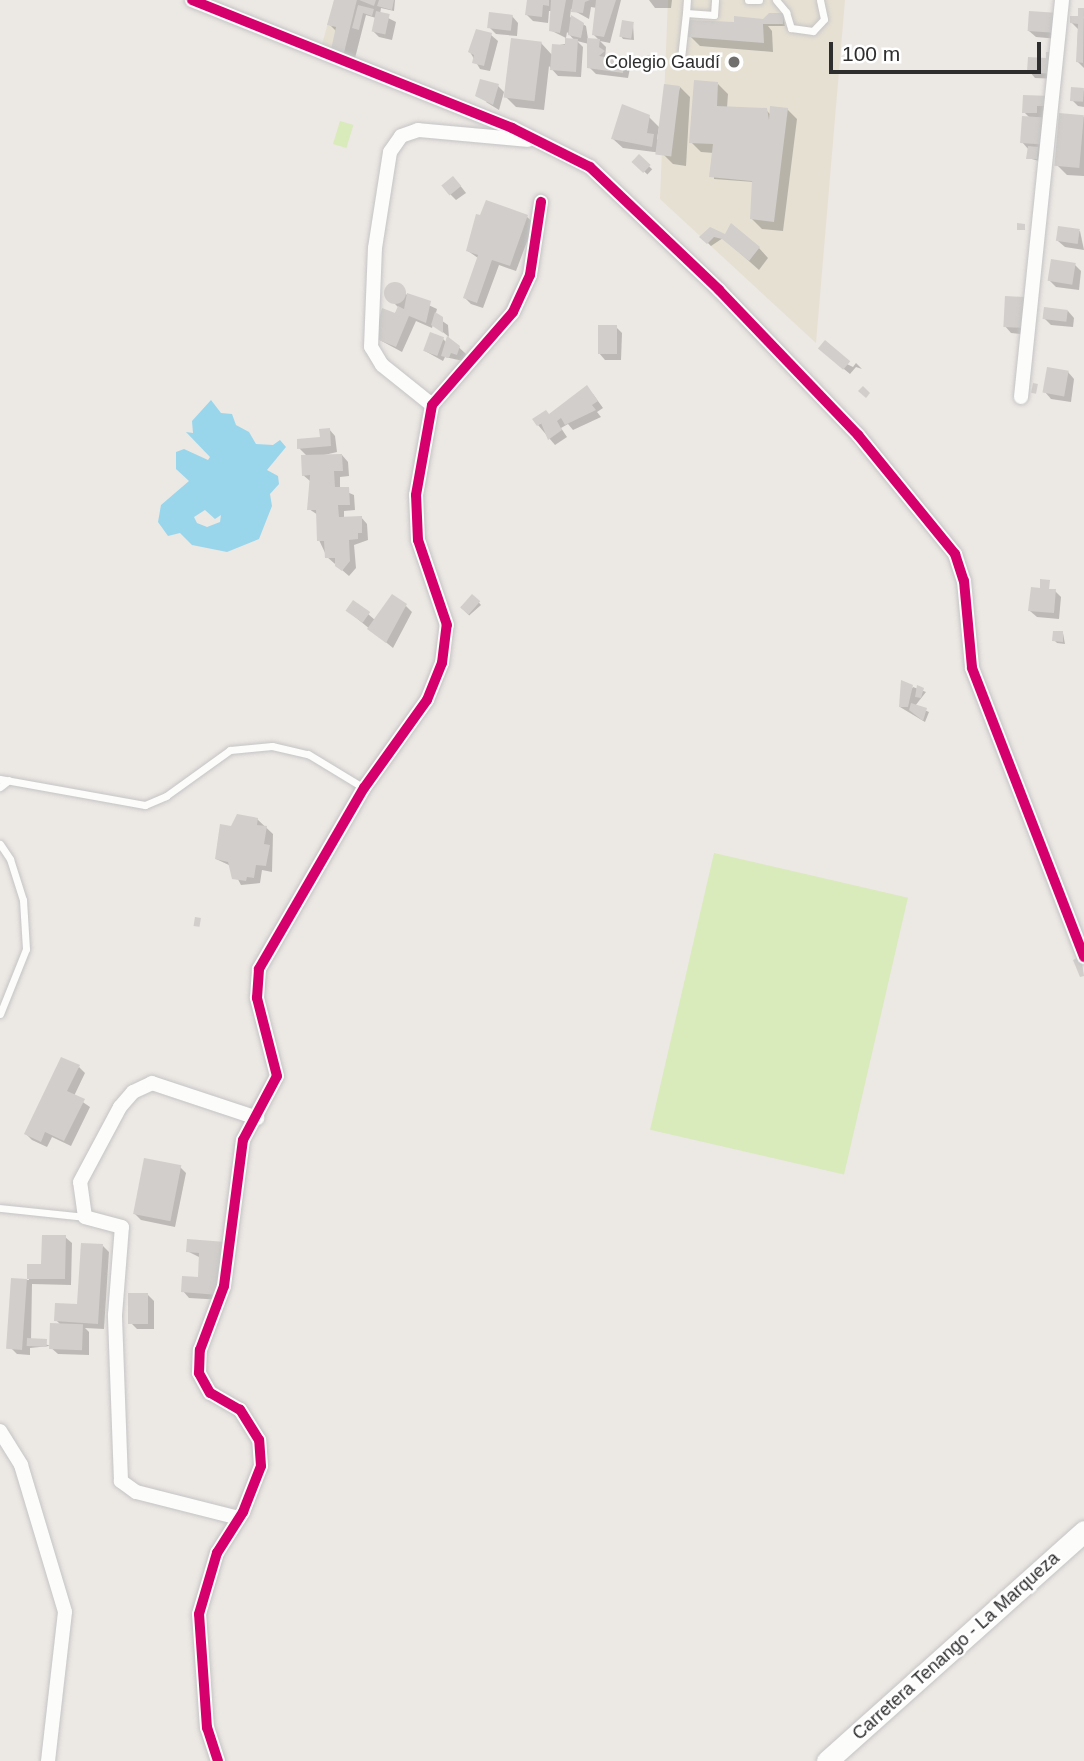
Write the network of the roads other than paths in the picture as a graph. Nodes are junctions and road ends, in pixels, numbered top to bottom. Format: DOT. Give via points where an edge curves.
graph roads {
  1 [pos="192,0"];
  2 [pos="687,0"];
  3 [pos="715,0"];
  4 [pos="748,0"];
  5 [pos="759,0"];
  6 [pos="776,0"];
  7 [pos="820,0"];
  8 [pos="1062,0"];
  9 [pos="686,13"];
  10 [pos="681,58"];
  11 [pos="544,142"];
  12 [pos="541,202"];
  13 [pos="1021,397"];
  14 [pos="432,405"];
  15 [pos="4,780"];
  16 [pos="0,787"];
  17 [pos="364,788"];
  18 [pos="0,844"];
  19 [pos="1081,941"];
  20 [pos="1084,957"];
  21 [pos="0,1014"];
  22 [pos="257,1118"];
  23 [pos="0,1208"];
  24 [pos="85,1217"];
  25 [pos="0,1431"];
  26 [pos="239,1518"];
  27 [pos="1084,1531"];
  28 [pos="48,1761"];
  29 [pos="218,1761"];
  30 [pos="827,1761"];
  1 -- 11 [label="street"];
  2 -- 9 [label="lane"];
  3 -- 9 [label="lane" via="713,15"];
  4 -- 5 [label="lane"];
  6 -- 7 [label="lane" via="791,28 813,30 824,19"];
  8 -- 13 [label="street"];
  9 -- 10 [label="lane"];
  11 -- 14 [label="street" via="418,131 401,136 390,152 375,248 371,347 382,365"];
  11 -- 19 [label="street" via="590,167 719,290 858,435 955,554 964,581 972,668"];
  12 -- 14 [label="street" via="530,275 513,312"];
  14 -- 17 [label="street" via="416,495 418,540 447,625 442,663 427,700"];
  15 -- 16 [label="lane"];
  15 -- 17 [label="lane" via="145,805 166,796 230,750 272,746 308,754"];
  17 -- 22 [label="street" via="259,969 257,998 277,1076"];
  18 -- 21 [label="lane" via="10,859 23,900 26,949"];
  19 -- 20 [label="street"];
  22 -- 24 [label="street" via="152,1083 133,1092 120,1107 80,1182"];
  22 -- 26 [label="street" via="243,1140 224,1286 200,1350 199,1373 210,1393 240,1410 259,1440 261,1466"];
  23 -- 24 [label="lane"];
  24 -- 26 [label="street" via="122,1227 115,1315 121,1481 136,1492"];
  25 -- 28 [label="street" via="21,1465 65,1612"];
  26 -- 29 [label="street" via="217,1553 199,1614 207,1728"];
  27 -- 30 [label="main road, Carretera Tenango - La Marqueza"];
}
